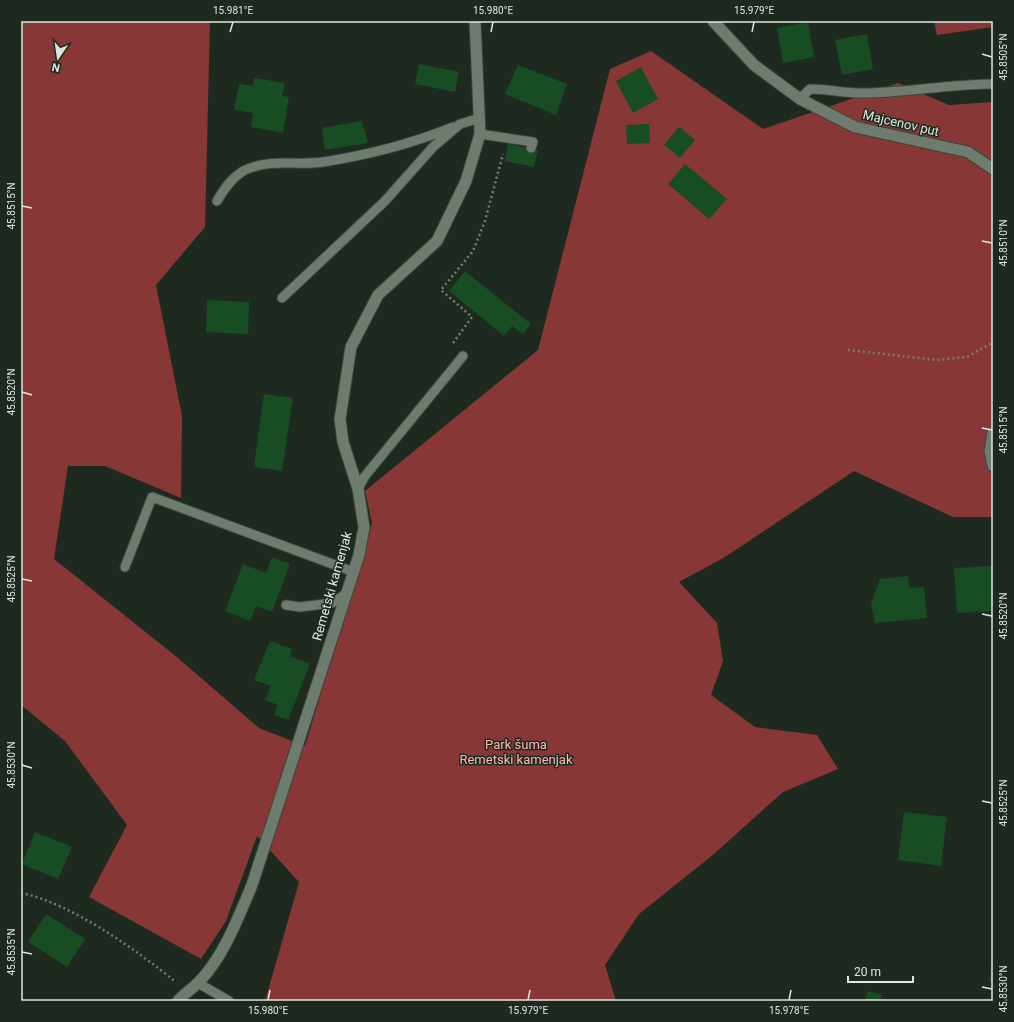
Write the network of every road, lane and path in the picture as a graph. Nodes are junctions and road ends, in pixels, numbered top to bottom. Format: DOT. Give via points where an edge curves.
graph roads {
  1 [pos="475,21"];
  2 [pos="713,21"];
  3 [pos="993,84"];
  4 [pos="800,99"];
  5 [pos="480,118"];
  6 [pos="460,124"];
  7 [pos="480,134"];
  8 [pos="531,148"];
  9 [pos="504,152"];
  10 [pos="993,169"];
  11 [pos="216,201"];
  12 [pos="282,298"];
  13 [pos="993,342"];
  14 [pos="848,350"];
  15 [pos="463,356"];
  16 [pos="993,433"];
  17 [pos="993,466"];
  18 [pos="358,489"];
  19 [pos="126,567"];
  20 [pos="354,572"];
  21 [pos="347,593"];
  22 [pos="286,605"];
  23 [pos="21,892"];
  24 [pos="198,983"];
  25 [pos="187,991"];
  26 [pos="178,1001"];
  27 [pos="229,1001"];
  1 -- 5 [label="street, Remetski kamenjak"];
  2 -- 4 [label="street, Majcenov put" via="754,65"];
  3 -- 4 [label="lane" via="861,93 810,89"];
  4 -- 10 [label="street, Majcenov put" via="855,127 968,152"];
  5 -- 6 [label="lane"];
  5 -- 7 [label="street, Remetski kamenjak"];
  6 -- 11 [label="lane" via="419,141 374,152 322,162 267,162 244,171 226,185"];
  6 -- 12 [label="lane" via="433,147 385,201"];
  7 -- 8 [label="lane" via="533,142"];
  7 -- 18 [label="street, Remetski kamenjak" via="466,181 437,241 378,295 351,347 340,419 343,442"];
  9 -- 15 [label="path" via="485,221 473,251 441,290 472,317 449,348"];
  13 -- 14 [label="path" via="967,357 937,360"];
  15 -- 18 [label="lane" via="364,476"];
  16 -- 17 [label="street" via="990,451"];
  18 -- 20 [label="street, Remetski kamenjak" via="364,527"];
  19 -- 20 [label="lane" via="152,497"];
  20 -- 21 [label="street, Remetski kamenjak"];
  21 -- 22 [label="lane" via="332,604 300,607"];
  21 -- 24 [label="street, Remetski kamenjak" via="252,885 227,940"];
  23 -- 25 [label="path" via="37,896 74,913 144,956"];
  24 -- 25 [label="street, Remetski kamenjak"];
  24 -- 27 [label="lane"];
  25 -- 26 [label="street, Remetski kamenjak"];
}
